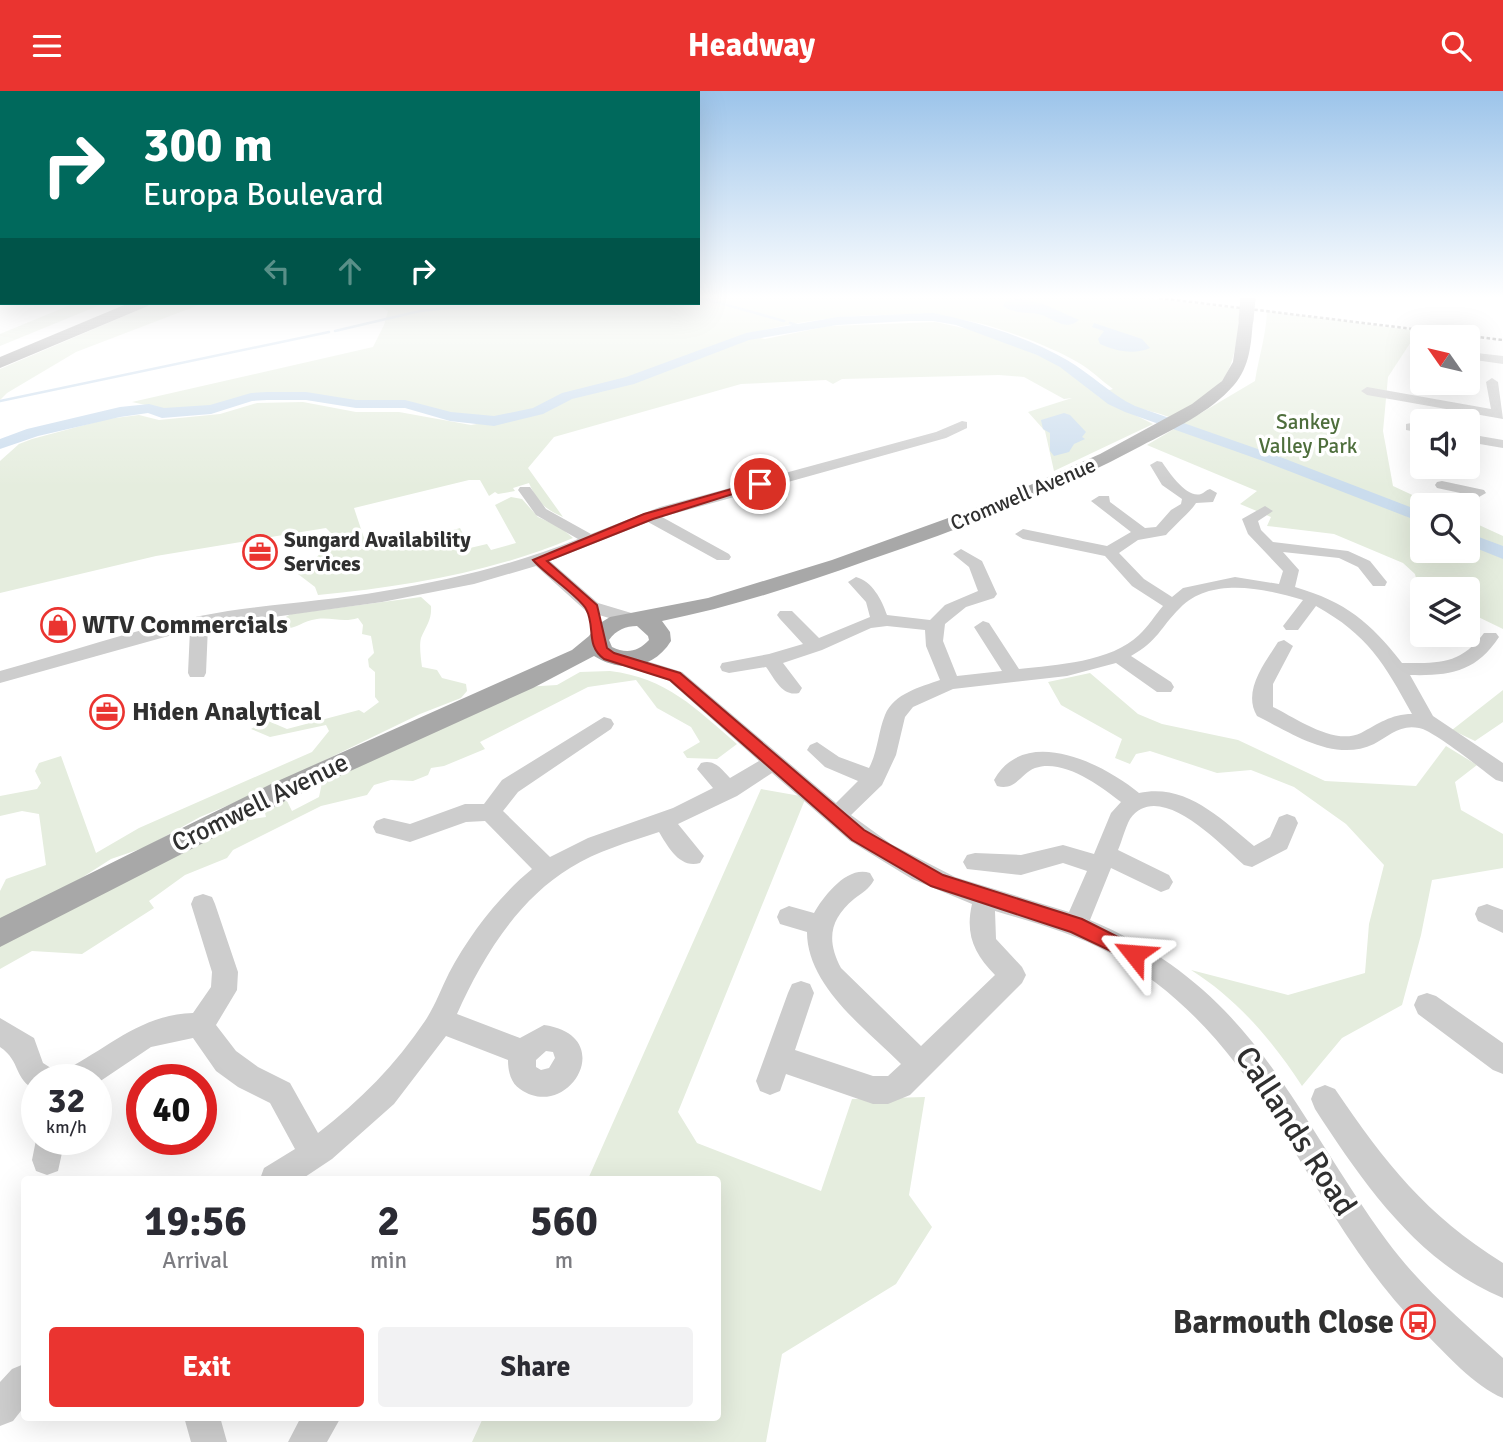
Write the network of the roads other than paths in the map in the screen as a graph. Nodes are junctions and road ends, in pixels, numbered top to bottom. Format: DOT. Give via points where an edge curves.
graph roads {
  1 [pos="1241,361"];
  2 [pos="1492,381"];
  3 [pos="1367,391"];
  4 [pos="1501,414"];
  5 [pos="1171,422"];
  6 [pos="962,425"];
  7 [pos="1480,440"];
  8 [pos="1503,445"];
  9 [pos="1157,465"];
  10 [pos="1442,485"];
  11 [pos="525,490"];
  12 [pos="1210,493"];
  13 [pos="1479,493"];
  14 [pos="1190,498"];
  15 [pos="1104,499"];
  16 [pos="1265,511"];
  17 [pos="649,516"];
  18 [pos="1140,532"];
  19 [pos="1023,534"];
  20 [pos="590,540"];
  21 [pos="1269,546"];
  22 [pos="1110,552"];
  23 [pos="961,554"];
  24 [pos="723,557"];
  25 [pos="539,560"];
  26 [pos="856,582"];
  27 [pos="1379,582"];
  28 [pos="1286,590"];
  29 [pos="1314,598"];
  30 [pos="718,604"];
  31 [pos="1174,604"];
  32 [pos="592,607"];
  33 [pos="786,615"];
  34 [pos="633,619"];
  35 [pos="880,621"];
  36 [pos="199,622"];
  37 [pos="934,626"];
  38 [pos="1292,626"];
  39 [pos="983,627"];
  40 [pos="1490,637"];
  41 [pos="598,638"];
  42 [pos="660,642"];
  43 [pos="816,646"];
  44 [pos="1284,646"];
  45 [pos="1118,656"];
  46 [pos="619,659"];
  47 [pos="771,660"];
  48 [pos="729,667"];
  49 [pos="1397,669"];
  50 [pos="197,673"];
  51 [pos="1013,674"];
  52 [pos="675,676"];
  53 [pos="0,677"];
  54 [pos="525,682"];
  55 [pos="951,683"];
  56 [pos="792,688"];
  57 [pos="1169,688"];
  58 [pos="1426,721"];
  59 [pos="604,725"];
  60 [pos="817,743"];
  61 [pos="773,762"];
  62 [pos="708,764"];
  63 [pos="1503,774"];
  64 [pos="874,779"];
  65 [pos="1005,781"];
  66 [pos="729,790"];
  67 [pos="1134,801"];
  68 [pos="490,812"];
  69 [pos="836,816"];
  70 [pos="664,821"];
  71 [pos="1287,823"];
  72 [pos="384,827"];
  73 [pos="679,850"];
  74 [pos="1102,860"];
  75 [pos="975,862"];
  76 [pos="548,869"];
  77 [pos="862,880"];
  78 [pos="1161,882"];
  79 [pos="986,898"];
  80 [pos="203,904"];
  81 [pos="789,917"];
  82 [pos="819,925"];
  83 [pos="1076,925"];
  84 [pos="0,933"];
  85 [pos="801,993"];
  86 [pos="1427,1005"];
  87 [pos="440,1021"];
  88 [pos="200,1025"];
  89 [pos="0,1031"];
  90 [pos="524,1053"];
  91 [pos="1503,1060"];
  92 [pos="29,1064"];
  93 [pos="104,1064"];
  94 [pos="920,1065"];
  95 [pos="1325,1099"];
  96 [pos="314,1154"];
  97 [pos="280,1176"];
  98 [pos="1503,1282"];
  99 [pos="1503,1381"];
  100 [pos="21,1384"];
  101 [pos="0,1408"];
  102 [pos="203,1421"];
  103 [pos="320,1421"];
  104 [pos="209,1442"];
  105 [pos="306,1442"];
  1 -- 5 [label="main road, Cromwell Avenue" via="1232,379"];
  2 -- 4 [label="street"];
  3 -- 4 [label="street"];
  5 -- 30 [label="main road, Cromwell Avenue" via="1063,479 985,512"];
  6 -- 17 [label="street" via="941,435"];
  7 -- 8 [label="street"];
  9 -- 14 [label="street" via="1167,482"];
  10 -- 13 [label="street" via="1460,484"];
  11 -- 20 [label="street" via="541,512"];
  12 -- 14 [label="street" via="1208,499"];
  14 -- 18 [label="street" via="1188,506 1160,532"];
  15 -- 18 [label="street" via="1098,501"];
  16 -- 21 [label="street" via="1250,519 1254,531"];
  17 -- 20 [label="street"];
  17 -- 24 [label="street"];
  18 -- 22 [label="street"];
  19 -- 22 [label="street"];
  20 -- 25 [label="street"];
  21 -- 27 [label="street" via="1342,554 1364,564"];
  21 -- 28 [label="street" via="1291,570"];
  22 -- 31 [label="street" via="1145,591"];
  23 -- 37 [label="street" via="976,564 988,594 951,606"];
  25 -- 32 [label="street"];
  25 -- 36 [label="street" via="408,593"];
  26 -- 35 [label="street" via="874,601"];
  28 -- 29 [label="street"];
  28 -- 31 [label="street" via="1235,582 1189,592"];
  29 -- 38 [label="street"];
  29 -- 49 [label="street" via="1371,635"];
  30 -- 34 [label="main road, Cromwell Avenue"];
  30 -- 42 [label="main road, Cromwell Avenue" via="679,625"];
  31 -- 45 [label="street" via="1144,641"];
  32 -- 34 [label="street"];
  32 -- 41 [label="street"];
  33 -- 43 [label="street"];
  34 -- 41 [label="main road" via="607,627"];
  34 -- 42 [label="main road" via="658,629"];
  35 -- 37 [label="street"];
  35 -- 43 [label="street"];
  36 -- 50 [label="street"];
  36 -- 53 [label="street"];
  37 -- 55 [label="street" via="933,639"];
  39 -- 51 [label="street"];
  40 -- 49 [label="street" via="1463,665"];
  41 -- 46 [label="main road" via="602,651"];
  41 -- 54 [label="main road, Cromwell Avenue" via="580,655"];
  42 -- 46 [label="main road" via="649,654"];
  42 -- 52 [label="street, Callands Road"];
  43 -- 47 [label="street"];
  44 -- 58 [label="street" via="1280,660 1267,675 1256,709 1337,743 1364,740 1401,720"];
  45 -- 51 [label="street" via="1067,670"];
  45 -- 57 [label="street"];
  46 -- 52 [label="street, Callands Road"];
  46 -- 54 [label="main road, Cromwell Avenue"];
  47 -- 48 [label="street"];
  47 -- 56 [label="street"];
  49 -- 58 [label="street"];
  51 -- 55 [label="street"];
  52 -- 61 [label="street, Callands Road"];
  54 -- 84 [label="main road, Cromwell Avenue" via="257,803"];
  55 -- 64 [label="street" via="906,702 895,715 886,755"];
  58 -- 63 [label="street"];
  59 -- 68 [label="street" via="510,786"];
  60 -- 64 [label="street" via="832,762"];
  61 -- 66 [label="street"];
  61 -- 69 [label="street, Callands Road"];
  62 -- 66 [label="street"];
  64 -- 69 [label="street"];
  65 -- 67 [label="street" via="1031,761 1059,760 1116,784"];
  66 -- 70 [label="street"];
  67 -- 71 [label="street" via="1153,797 1182,803 1252,858 1279,843"];
  67 -- 74 [label="street" via="1122,813"];
  68 -- 72 [label="street" via="465,813 410,833"];
  68 -- 76 [label="street"];
  69 -- 79 [label="street, Callands Road" via="858,835 918,871"];
  70 -- 73 [label="street"];
  70 -- 76 [label="street" via="617,835"];
  74 -- 75 [label="street" via="1063,854 1021,865"];
  74 -- 78 [label="street"];
  74 -- 83 [label="street"];
  76 -- 87 [label="street" via="481,944"];
  77 -- 82 [label="street" via="827,909"];
  79 -- 83 [label="street, Callands Road"];
  79 -- 94 [label="street" via="981,939 1013,975"];
  80 -- 88 [label="street" via="225,971 224,990"];
  81 -- 82 [label="street"];
  82 -- 94 [label="street" via="823,963 832,976"];
  83 -- 99 [label="street, Callands Road" via="1162,972 1232,1034 1277,1093 1378,1255 1416,1299"];
  85 -- 94 [label="street" via="774,1070 888,1090"];
  86 -- 91 [label="street"];
  87 -- 90 [label="street"];
  87 -- 96 [label="street" via="384,1095"];
  88 -- 93 [label="street" via="144,1036"];
  88 -- 96 [label="street" via="226,1061 280,1093"];
  89 -- 92 [label="street" via="24,1047"];
  95 -- 98 [label="street" via="1395,1196 1467,1260"];
  96 -- 97 [label="street"];
  100 -- 101 [label="street"];
  102 -- 104 [label="street"];
  103 -- 105 [label="street"];
}
